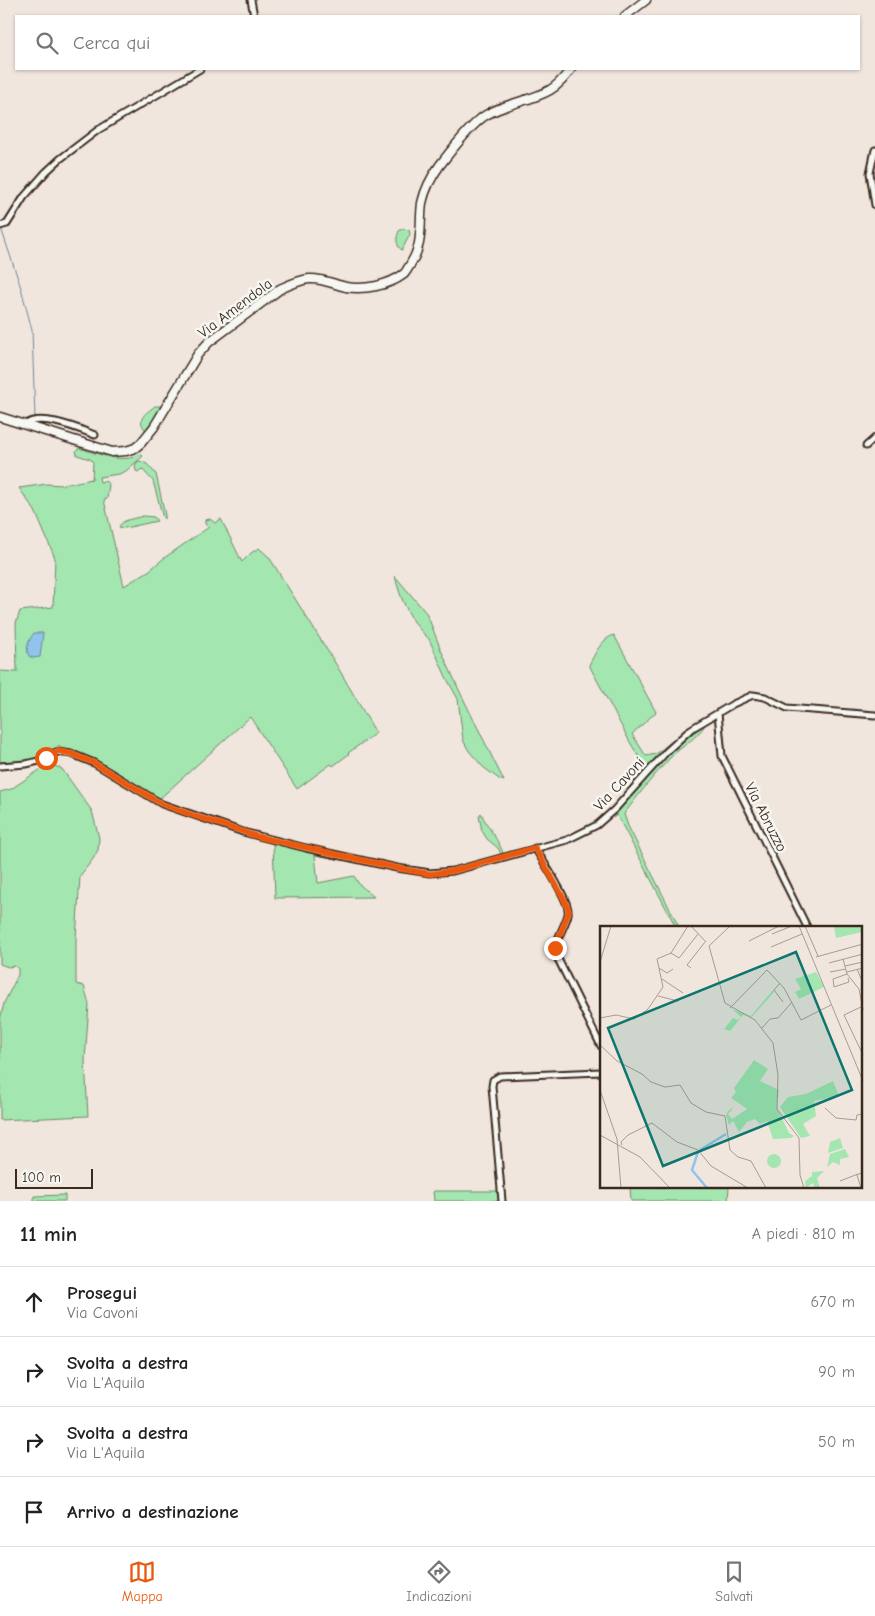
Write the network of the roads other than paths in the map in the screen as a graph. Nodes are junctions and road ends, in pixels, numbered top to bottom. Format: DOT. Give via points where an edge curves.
graph roads {
  1 [pos="251,0"];
  2 [pos="646,0"];
  3 [pos="254,15"];
  4 [pos="626,15"];
  5 [pos="198,70"];
  6 [pos="570,70"];
  7 [pos="875,150"];
  8 [pos="875,205"];
  9 [pos="0,226"];
  10 [pos="0,417"];
  11 [pos="24,425"];
  12 [pos="95,435"];
  13 [pos="875,438"];
  14 [pos="866,446"];
  15 [pos="718,713"];
  16 [pos="875,714"];
  17 [pos="0,766"];
  18 [pos="535,848"];
  19 [pos="807,926"];
  20 [pos="600,1044"];
  21 [pos="600,1072"];
  22 [pos="502,1201"];
  1 -- 3 [label="street"];
  2 -- 4 [label="main road"];
  5 -- 9 [label="street" via="98,130 60,159 24,197 8,224"];
  6 -- 11 [label="main road, Via Amendola" via="550,90 484,116 461,140 428,185 417,254 404,274 386,284 365,288 309,279 280,289 209,342 198,354 154,427 135,448 112,452"];
  7 -- 8 [label="street" via="870,173"];
  10 -- 11 [label="main road, Via Amendola"];
  11 -- 12 [label="street" via="36,420 58,423"];
  13 -- 14 [label="street"];
  15 -- 16 [label="street, Via Cavoni" via="753,695 787,708"];
  15 -- 18 [label="street, Via Cavoni" via="690,729 597,825 567,840"];
  15 -- 19 [label="street, Via Abruzzo" via="722,756"];
  17 -- 18 [label="street, Via Cavoni" via="39,761 59,751 72,754 94,763 162,804 243,832 430,874 453,871"];
  18 -- 20 [label="street" via="569,911 555,948 556,955"];
  21 -- 22 [label="street" via="500,1076 493,1080"];
}
